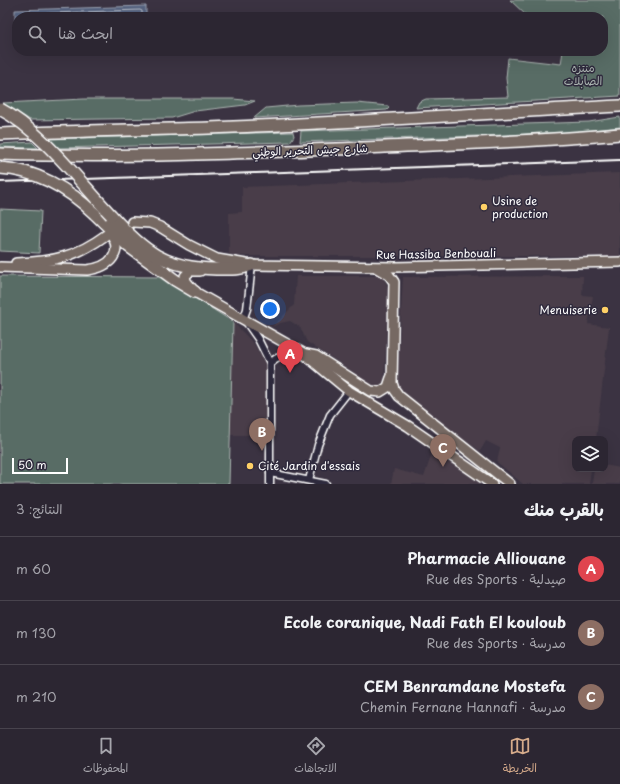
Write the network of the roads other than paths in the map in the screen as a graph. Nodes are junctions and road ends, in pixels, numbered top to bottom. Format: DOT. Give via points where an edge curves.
graph roads {
  1 [pos="620,102"];
  2 [pos="620,106"];
  3 [pos="583,108"];
  4 [pos="0,109"];
  5 [pos="0,134"];
  6 [pos="620,134"];
  7 [pos="0,154"];
  8 [pos="0,168"];
  9 [pos="95,214"];
  10 [pos="132,222"];
  11 [pos="106,235"];
  12 [pos="620,262"];
  13 [pos="0,263"];
  14 [pos="252,266"];
  15 [pos="0,267"];
  16 [pos="375,267"];
  17 [pos="206,268"];
  18 [pos="195,292"];
  19 [pos="245,321"];
  20 [pos="303,353"];
  21 [pos="270,363"];
  22 [pos="392,376"];
  23 [pos="349,390"];
  24 [pos="270,473"];
  25 [pos="309,480"];
  26 [pos="270,484"];
  27 [pos="326,484"];
  28 [pos="492,484"];
  29 [pos="510,484"];
  1 -- 3 [label="main road"];
  2 -- 3 [label="highway"];
  3 -- 5 [label="highway" via="216,128"];
  4 -- 17 [label="highway, bridge" via="31,128 130,236 158,257 180,266"];
  6 -- 7 [label="highway, شارع جيش التحرير الوطني" via="202,154"];
  8 -- 9 [label="highway, bridge" via="49,181 75,197"];
  9 -- 15 [label="main road" via="115,242 114,256 104,266 88,270"];
  9 -- 18 [label="highway" via="133,250"];
  10 -- 14 [label="main road, Rue Hassiba Benbouali" via="150,223 160,227 217,259"];
  11 -- 13 [label="main road" via="82,251 63,259"];
  12 -- 16 [label="main road, Rue Hassiba Benbouali"];
  14 -- 16 [label="main road, Rue Hassiba Benbouali"];
  14 -- 17 [label="highway" via="239,269"];
  14 -- 19 [label="street"];
  16 -- 22 [label="main road" via="389,275 394,282"];
  17 -- 18 [label="main road" via="190,271 186,276 186,281"];
  18 -- 19 [label="main road"];
  19 -- 20 [label="main road"];
  19 -- 21 [label="street"];
  20 -- 21 [label="street" via="285,354"];
  20 -- 22 [label="main road" via="316,356 371,391 380,392 388,387"];
  20 -- 23 [label="main road"];
  21 -- 24 [label="street"];
  22 -- 29 [label="main road" via="394,389 399,396"];
  23 -- 25 [label="street" via="330,415 318,445"];
  23 -- 28 [label="main road" via="408,426"];
  24 -- 25 [label="street"];
  24 -- 26 [label="street"];
  25 -- 27 [label="street"];
}
